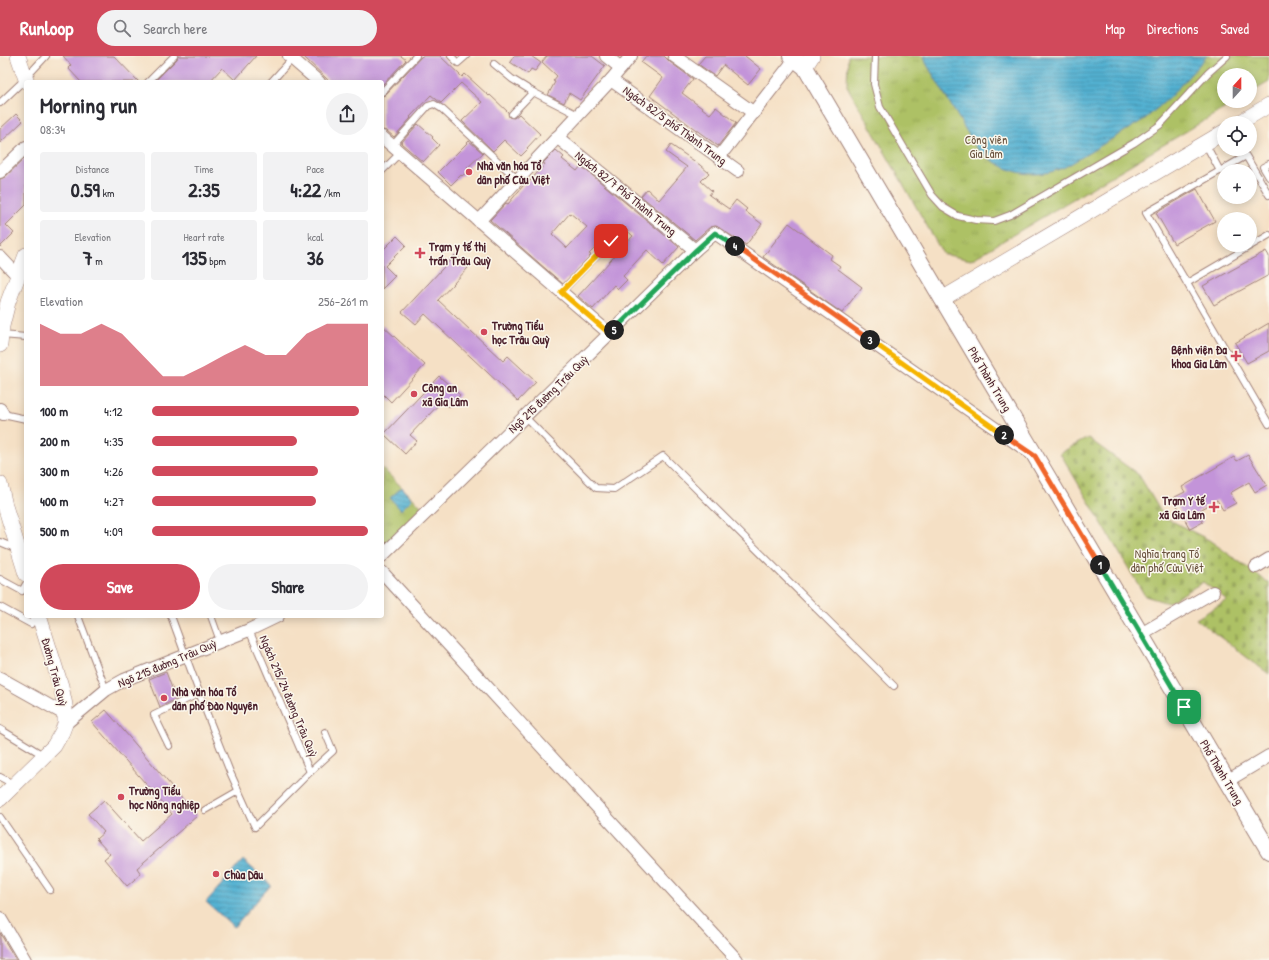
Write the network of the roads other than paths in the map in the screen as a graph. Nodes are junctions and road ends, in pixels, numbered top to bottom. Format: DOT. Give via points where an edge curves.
graph roads {
  1 [pos="18,56"];
  2 [pos="46,56"];
  3 [pos="174,56"];
  4 [pos="416,56"];
  5 [pos="451,56"];
  6 [pos="466,56"];
  7 [pos="606,56"];
  8 [pos="631,56"];
  9 [pos="674,56"];
  10 [pos="875,56"];
  11 [pos="1227,56"];
  12 [pos="292,57"];
  13 [pos="801,59"];
  14 [pos="494,64"];
  15 [pos="621,68"];
  16 [pos="26,80"];
  17 [pos="150,80"];
  18 [pos="273,80"];
  19 [pos="317,80"];
  20 [pos="611,80"];
  21 [pos="24,82"];
  22 [pos="384,90"];
  23 [pos="533,92"];
  24 [pos="0,103"];
  25 [pos="1269,105"];
  26 [pos="754,113"];
  27 [pos="512,114"];
  28 [pos="578,115"];
  29 [pos="1251,116"];
  30 [pos="1217,136"];
  31 [pos="557,137"];
  32 [pos="384,139"];
  33 [pos="1205,143"];
  34 [pos="24,149"];
  35 [pos="396,149"];
  36 [pos="719,157"];
  37 [pos="1232,164"];
  38 [pos="1251,164"];
  39 [pos="1269,164"];
  40 [pos="1217,165"];
  41 [pos="384,168"];
  42 [pos="738,171"];
  43 [pos="0,172"];
  44 [pos="1217,173"];
  45 [pos="1257,175"];
  46 [pos="1269,177"];
  47 [pos="517,179"];
  48 [pos="1269,195"];
  49 [pos="478,221"];
  50 [pos="1269,235"];
  51 [pos="611,241"];
  52 [pos="696,250"];
  53 [pos="0,257"];
  54 [pos="24,260"];
  55 [pos="18,276"];
  56 [pos="1187,283"];
  57 [pos="561,292"];
  58 [pos="942,299"];
  59 [pos="1,332"];
  60 [pos="610,334"];
  61 [pos="24,337"];
  62 [pos="2,412"];
  63 [pos="525,417"];
  64 [pos="24,418"];
  65 [pos="1269,424"];
  66 [pos="1035,456"];
  67 [pos="1,489"];
  68 [pos="0,542"];
  69 [pos="18,549"];
  70 [pos="384,554"];
  71 [pos="1269,560"];
  72 [pos="1256,567"];
  73 [pos="24,568"];
  74 [pos="384,574"];
  75 [pos="0,579"];
  76 [pos="24,588"];
  77 [pos="1213,592"];
  78 [pos="0,607"];
  79 [pos="34,618"];
  80 [pos="40,618"];
  81 [pos="79,618"];
  82 [pos="172,618"];
  83 [pos="212,618"];
  84 [pos="274,618"];
  85 [pos="248,630"];
  86 [pos="1140,634"];
  87 [pos="220,642"];
  88 [pos="186,655"];
  89 [pos="0,678"];
  90 [pos="894,686"];
  91 [pos="106,690"];
  92 [pos="200,693"];
  93 [pos="65,719"];
  94 [pos="0,729"];
  95 [pos="325,732"];
  96 [pos="169,746"];
  97 [pos="44,756"];
  98 [pos="1269,756"];
  99 [pos="310,772"];
  100 [pos="0,777"];
  101 [pos="1227,781"];
  102 [pos="14,785"];
  103 [pos="238,791"];
  104 [pos="0,799"];
  105 [pos="205,810"];
  106 [pos="0,817"];
  107 [pos="1268,846"];
  108 [pos="50,890"];
  109 [pos="0,918"];
  110 [pos="24,960"];
  111 [pos="737,960"];
  1 -- 16 [label="street"];
  2 -- 16 [label="lane"];
  3 -- 17 [label="lane"];
  4 -- 22 [label="lane"];
  5 -- 6 [label="lane" via="458,63"];
  7 -- 15 [label="street"];
  8 -- 15 [label="street"];
  9 -- 26 [label="street"];
  10 -- 11 [label="lane" via="874,84 880,106 932,195 943,207 958,216 994,221 1010,215 1134,143 1160,125"];
  12 -- 18 [label="lane"];
  12 -- 19 [label="street"];
  13 -- 26 [label="street"];
  13 -- 58 [label="main road, Phố Thành Trung"];
  14 -- 23 [label="lane"];
  15 -- 20 [label="street"];
  20 -- 28 [label="street"];
  20 -- 36 [label="street, Ngách 82/5 phố Thành Trung"];
  21 -- 24 [label="lane"];
  23 -- 27 [label="lane"];
  23 -- 28 [label="lane"];
  25 -- 29 [label="street"];
  26 -- 36 [label="street"];
  28 -- 31 [label="street"];
  30 -- 33 [label="street"];
  31 -- 47 [label="street"];
  31 -- 52 [label="street, Ngách 82/7 Phố Thành Trung"];
  32 -- 35 [label="street"];
  33 -- 40 [label="lane"];
  33 -- 58 [label="street"];
  34 -- 43 [label="street"];
  35 -- 41 [label="lane"];
  35 -- 47 [label="lane" via="425,109 434,104"];
  35 -- 49 [label="street"];
  36 -- 42 [label="street, Ngách 82/5 phố Thành Trung"];
  37 -- 38 [label="lane" via="1246,156"];
  39 -- 46 [label="lane" via="1264,167"];
  44 -- 56 [label="lane" via="1146,214"];
  45 -- 48 [label="lane"];
  47 -- 49 [label="street"];
  49 -- 57 [label="street"];
  50 -- 56 [label="lane"];
  51 -- 57 [label="lane"];
  52 -- 60 [label="street, Ngõ 215 đường Trâu Quỳ"];
  52 -- 66 [label="street, Ngõ 215 đường Trâu Quỳ" via="715,233"];
  53 -- 55 [label="street"];
  54 -- 55 [label="street"];
  55 -- 59 [label="street" via="8,302"];
  56 -- 65 [label="lane"];
  57 -- 60 [label="street"];
  58 -- 66 [label="main road, Phố Thành Trung"];
  59 -- 61 [label="lane"];
  60 -- 63 [label="street, Ngõ 215 đường Trâu Quỳ"];
  62 -- 64 [label="lane"];
  63 -- 70 [label="street, Ngõ 215 đường Trâu Quỳ"];
  63 -- 90 [label="lane" via="596,488 614,489 663,456"];
  66 -- 86 [label="main road, Phố Thành Trung"];
  67 -- 69 [label="street"];
  68 -- 69 [label="lane"];
  69 -- 73 [label="street"];
  71 -- 72 [label="street"];
  74 -- 111 [label="street"];
  75 -- 76 [label="lane" via="22,591"];
  77 -- 86 [label="street"];
  78 -- 79 [label="lane" via="31,624"];
  80 -- 93 [label="street, Đường Trâu Quỳ" via="61,686"];
  81 -- 91 [label="lane"];
  82 -- 88 [label="lane"];
  83 -- 87 [label="lane"];
  84 -- 85 [label="street, Ngõ 215 đường Trâu Quỳ"];
  85 -- 87 [label="street, Ngõ 215 đường Trâu Quỳ"];
  85 -- 99 [label="lane, Ngách 215/24 đường Trâu Quỳ"];
  86 -- 101 [label="main road, Phố Thành Trung"];
  87 -- 88 [label="street, Ngõ 215 đường Trâu Quỳ"];
  88 -- 91 [label="street, Ngõ 215 đường Trâu Quỳ"];
  88 -- 92 [label="lane"];
  89 -- 93 [label="street"];
  91 -- 93 [label="street, Ngõ 215 đường Trâu Quỳ"];
  92 -- 96 [label="lane" via="154,715"];
  92 -- 103 [label="lane"];
  93 -- 97 [label="street, Đường Trâu Quỳ" via="58,739"];
  94 -- 97 [label="lane"];
  95 -- 99 [label="lane" via="333,751"];
  97 -- 102 [label="street, Đường Trâu Quỳ"];
  98 -- 101 [label="street"];
  99 -- 103 [label="lane" via="255,827"];
  100 -- 102 [label="lane"];
  101 -- 107 [label="main road, Phố Thành Trung"];
  102 -- 104 [label="street, Đường Trâu Quỳ"];
  103 -- 105 [label="lane"];
  106 -- 108 [label="lane"];
  109 -- 110 [label="street"];
}
